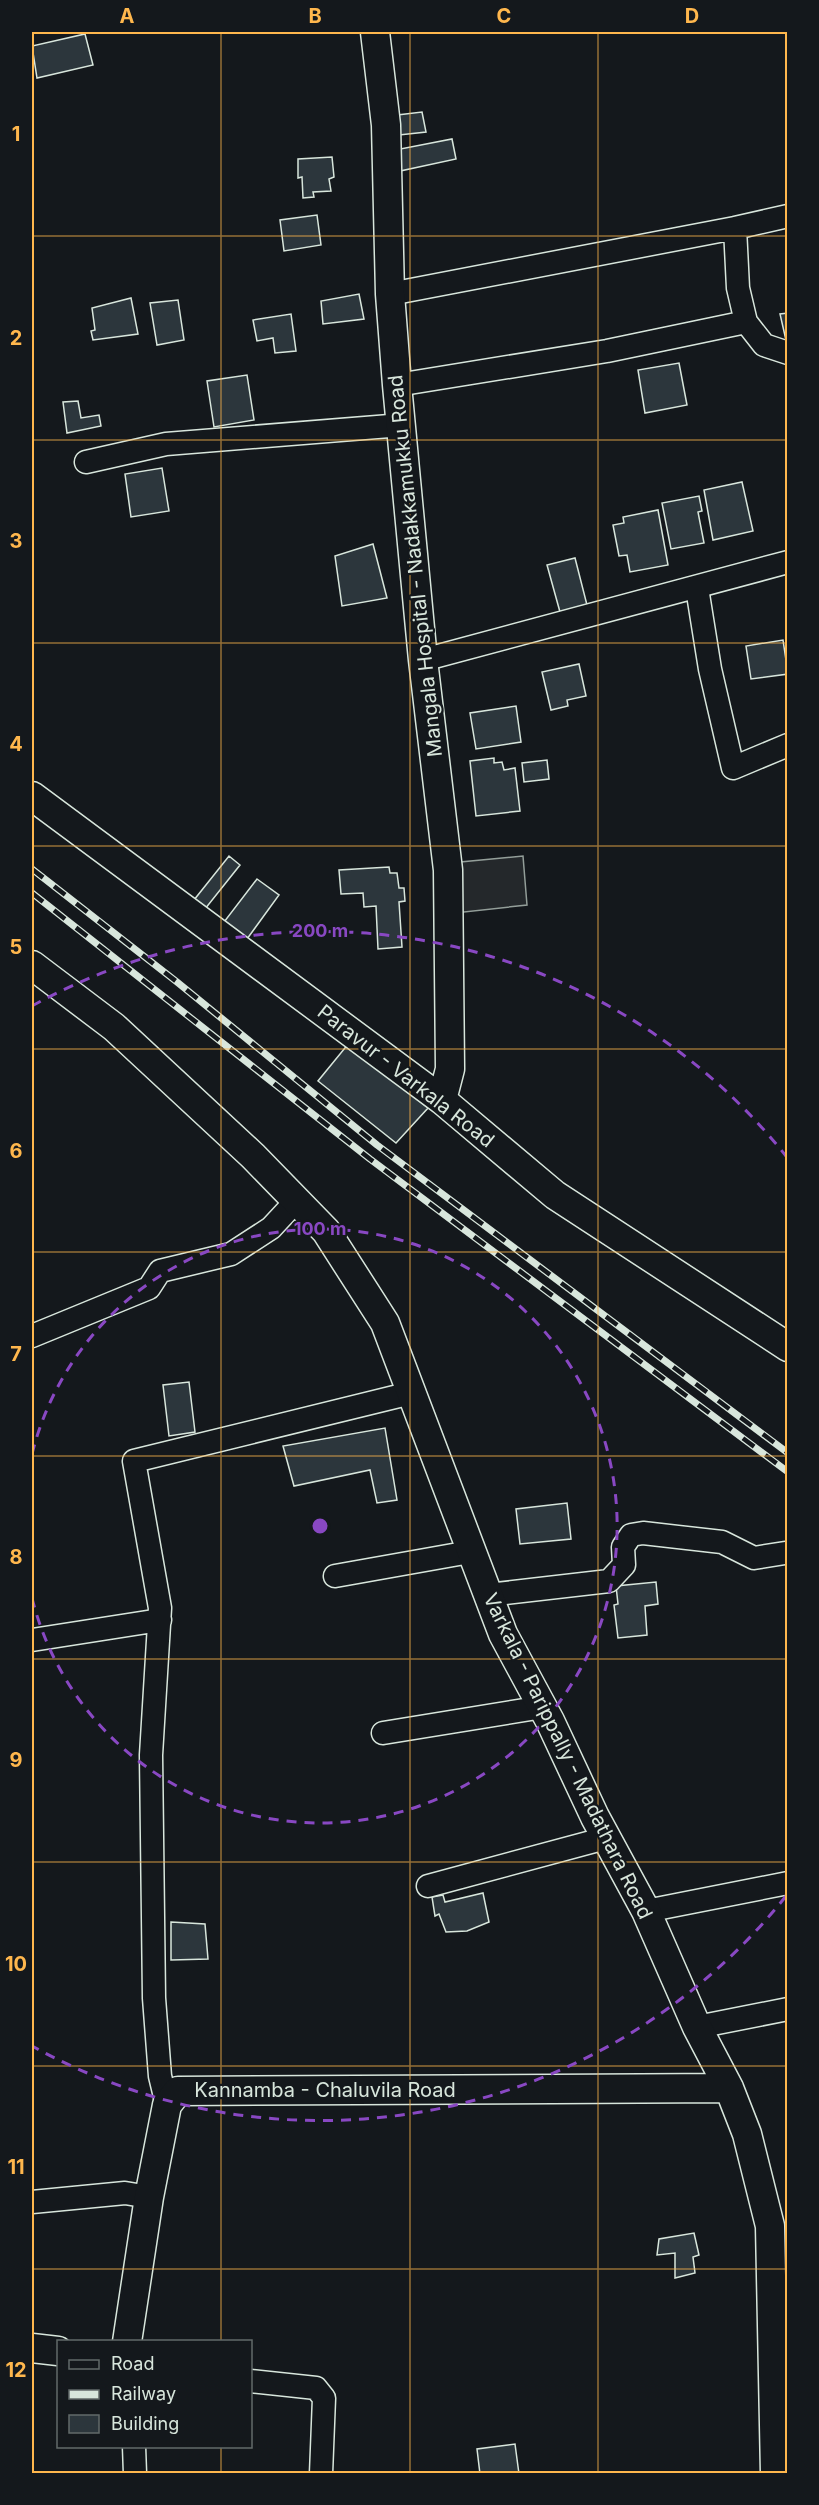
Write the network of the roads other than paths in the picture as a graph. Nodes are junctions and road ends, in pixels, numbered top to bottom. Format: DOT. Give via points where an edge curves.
graph roads {
  1 [pos="375,32"];
  2 [pos="788,216"];
  3 [pos="735,228"];
  4 [pos="390,294"];
  5 [pos="746,322"];
  6 [pos="788,353"];
  7 [pos="397,385"];
  8 [pos="402,425"];
  9 [pos="86,462"];
  10 [pos="788,562"];
  11 [pos="697,588"];
  12 [pos="423,660"];
  13 [pos="788,745"];
  14 [pos="32,796"];
  15 [pos="32,965"];
  16 [pos="442,1100"];
  17 [pos="297,1200"];
  18 [pos="32,1336"];
  19 [pos="788,1347"];
  20 [pos="411,1393"];
  21 [pos="470,1552"];
  22 [pos="785,1553"];
  23 [pos="335,1576"];
  24 [pos="488,1595"];
  25 [pos="160,1620"];
  26 [pos="32,1640"];
  27 [pos="543,1707"];
  28 [pos="383,1733"];
  29 [pos="606,1838"];
  30 [pos="788,1883"];
  31 [pos="428,1886"];
  32 [pos="646,1911"];
  33 [pos="788,2009"];
  34 [pos="697,2027"];
  35 [pos="729,2088"];
  36 [pos="167,2105"];
  37 [pos="149,2197"];
  38 [pos="32,2202"];
  39 [pos="127,2340"];
  40 [pos="32,2348"];
  41 [pos="57,2351"];
  42 [pos="252,2381"];
  43 [pos="781,2427"];
  44 [pos="134,2448"];
  45 [pos="135,2474"];
  46 [pos="321,2474"];
  47 [pos="775,2474"];
  1 -- 4 [label="main road, Mangala Hospital - Nadakkamukku Road" via="386,125"];
  2 -- 3 [label="street"];
  3 -- 4 [label="street"];
  3 -- 5 [label="street" via="738,288"];
  4 -- 7 [label="main road, Mangala Hospital - Nadakkamukku Road"];
  5 -- 6 [label="street" via="764,345"];
  5 -- 7 [label="street" via="607,351"];
  7 -- 8 [label="main road, Mangala Hospital - Nadakkamukku Road"];
  8 -- 9 [label="street" via="166,444"];
  8 -- 12 [label="main road, Mangala Hospital - Nadakkamukku Road"];
  10 -- 11 [label="street"];
  11 -- 12 [label="street"];
  11 -- 13 [label="street" via="710,669 733,768"];
  12 -- 16 [label="main road, Mangala Hospital - Nadakkamukku Road" via="448,870 450,1068"];
  14 -- 16 [label="main road, Paravur - Varkala Road"];
  15 -- 17 [label="main road, Varkala - Parippally - Madathara Road" via="114,1027"];
  16 -- 19 [label="main road, Paravur - Varkala Road" via="555,1195"];
  17 -- 18 [label="street" via="271,1228 231,1254 160,1271 149,1288"];
  17 -- 20 [label="main road, Varkala - Parippally - Madathara Road" via="326,1231 385,1323"];
  20 -- 21 [label="main road, Varkala - Parippally - Madathara Road"];
  20 -- 25 [label="street" via="134,1461"];
  21 -- 23 [label="street"];
  21 -- 24 [label="main road, Varkala - Parippally - Madathara Road"];
  22 -- 24 [label="street" via="754,1558 722,1542 643,1533 631,1536 623,1547 624,1565 609,1581"];
  24 -- 27 [label="main road, Varkala - Parippally - Madathara Road" via="503,1634"];
  25 -- 26 [label="street"];
  25 -- 36 [label="street" via="151,1755 154,1998 160,2076"];
  27 -- 28 [label="street"];
  27 -- 29 [label="main road, Varkala - Parippally - Madathara Road"];
  29 -- 31 [label="street"];
  29 -- 32 [label="main road, Varkala - Parippally - Madathara Road"];
  30 -- 32 [label="street"];
  32 -- 34 [label="main road, Varkala - Parippally - Madathara Road"];
  33 -- 34 [label="street"];
  34 -- 35 [label="main road, Varkala - Parippally - Madathara Road"];
  35 -- 36 [label="main road, Kannamba - Chaluvila Road" via="177,2091"];
  35 -- 43 [label="main road, Varkala - Parippally - Madathara Road" via="747,2134 770,2226"];
  36 -- 37 [label="main road, Kannamba - Chaluvila Road"];
  37 -- 38 [label="street" via="124,2193"];
  37 -- 39 [label="main road, Kannamba - Chaluvila Road"];
  40 -- 41 [label="main road"];
  42 -- 46 [label="street" via="322,2392"];
  43 -- 47 [label="main road, Varkala - Parippally - Madathara Road"];
  44 -- 45 [label="street"];
}
